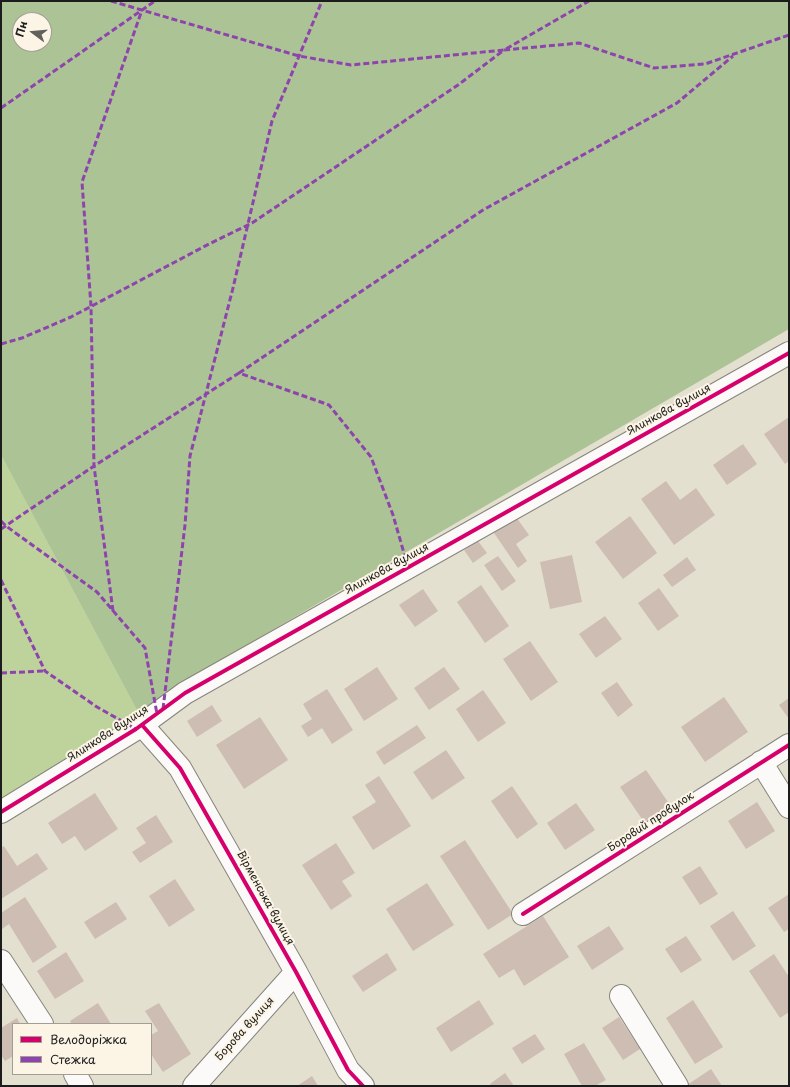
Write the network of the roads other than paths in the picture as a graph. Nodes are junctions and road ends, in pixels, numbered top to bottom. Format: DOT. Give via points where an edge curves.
graph roads {
  1 [pos="789,353"];
  2 [pos="142,725"];
  3 [pos="789,745"];
  4 [pos="761,762"];
  5 [pos="789,807"];
  6 [pos="1,812"];
  7 [pos="523,914"];
  8 [pos="1,962"];
  9 [pos="296,972"];
  10 [pos="622,996"];
  11 [pos="41,1023"];
  12 [pos="75,1075"];
  13 [pos="82,1086"];
  14 [pos="194,1086"];
  15 [pos="363,1086"];
  16 [pos="677,1086"];
  1 -- 2 [label="street, Ялинкова вулиця" via="185,693"];
  2 -- 6 [label="street, Ялинкова вулиця"];
  2 -- 9 [label="street, Вірменська вулиця" via="180,768"];
  3 -- 4 [label="street, Боровий провулок"];
  4 -- 5 [label="street"];
  4 -- 7 [label="street, Боровий провулок"];
  8 -- 11 [label="street"];
  9 -- 14 [label="street, Борова вулиця"];
  9 -- 15 [label="street, Вірменська вулиця" via="348,1070"];
  10 -- 16 [label="street"];
  12 -- 13 [label="street"];
}
